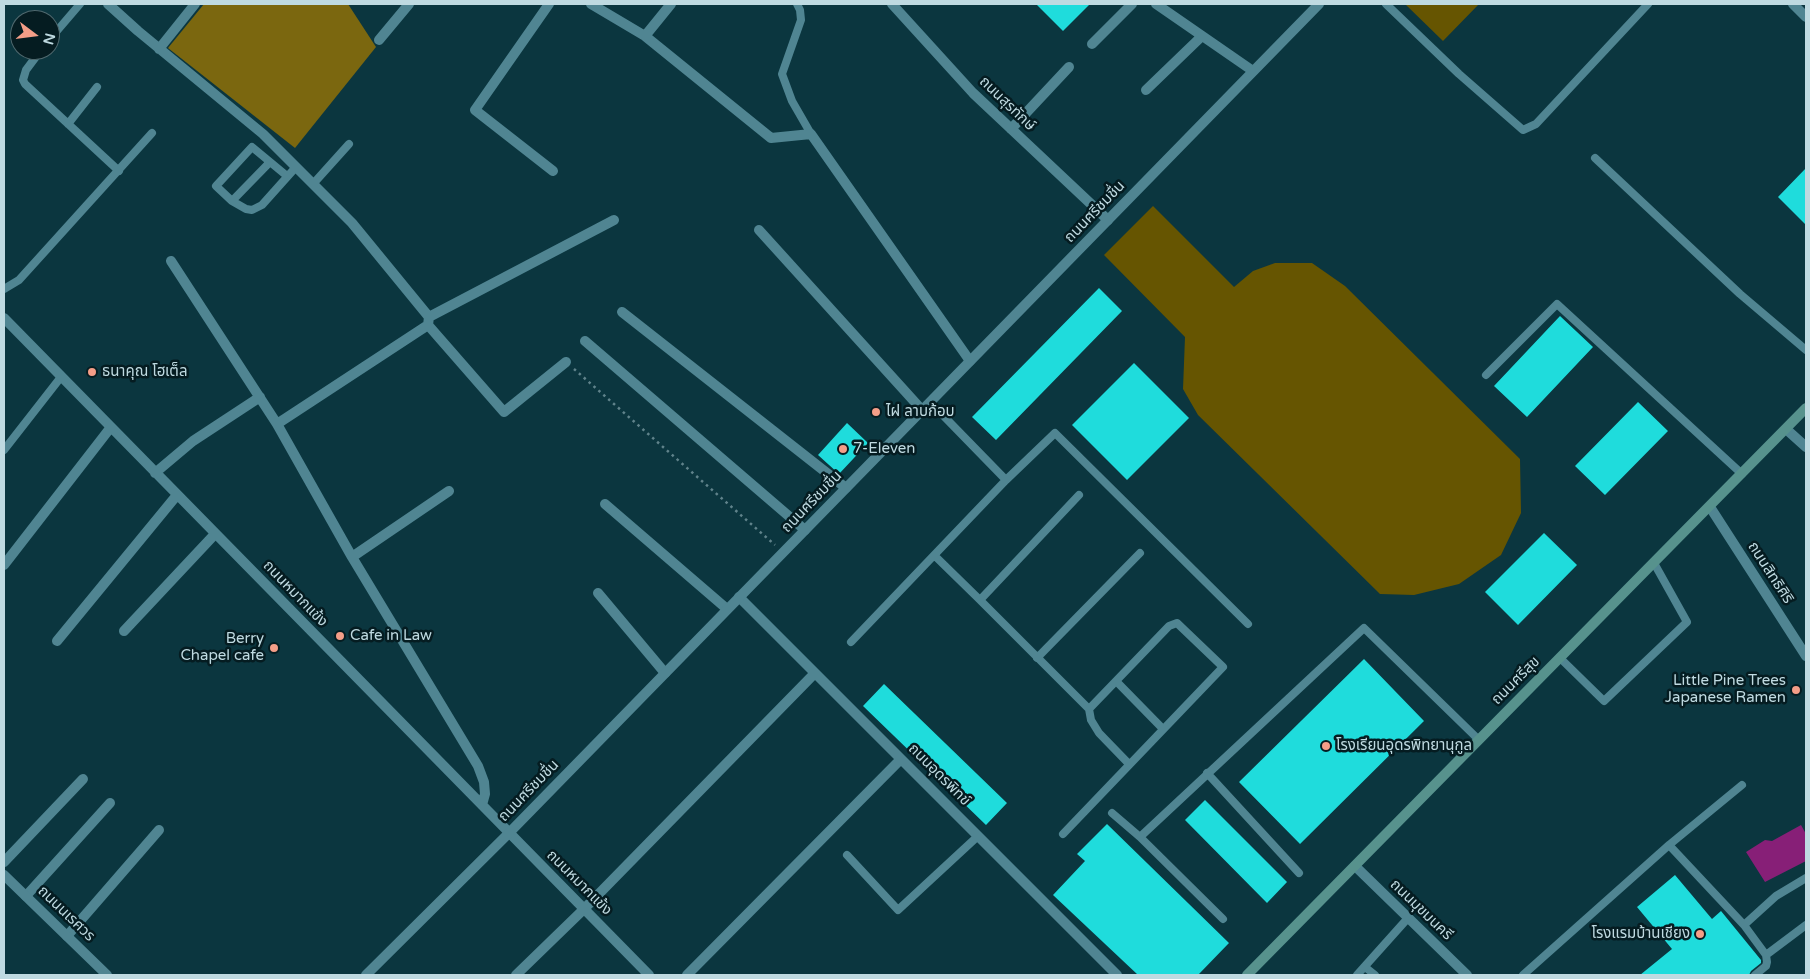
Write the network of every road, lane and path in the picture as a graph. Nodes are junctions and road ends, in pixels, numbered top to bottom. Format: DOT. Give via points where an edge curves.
graph roads {
  1 [pos="80,4"];
  2 [pos="108,4"];
  3 [pos="195,4"];
  4 [pos="409,4"];
  5 [pos="549,4"];
  6 [pos="592,4"];
  7 [pos="671,4"];
  8 [pos="798,4"];
  9 [pos="892,4"];
  10 [pos="1132,4"];
  11 [pos="1156,4"];
  12 [pos="1319,4"];
  13 [pos="1386,4"];
  14 [pos="1648,4"];
  15 [pos="1793,4"];
  16 [pos="1806,17"];
  17 [pos="60,27"];
  18 [pos="645,36"];
  19 [pos="1202,36"];
  20 [pos="378,40"];
  21 [pos="1092,44"];
  22 [pos="159,49"];
  23 [pos="33,60"];
  24 [pos="1069,67"];
  25 [pos="1253,71"];
  26 [pos="97,87"];
  27 [pos="1146,90"];
  28 [pos="68,124"];
  29 [pos="1011,130"];
  30 [pos="152,133"];
  31 [pos="812,134"];
  32 [pos="349,144"];
  33 [pos="1595,158"];
  34 [pos="270,162"];
  35 [pos="296,167"];
  36 [pos="119,171"];
  37 [pos="553,171"];
  38 [pos="287,176"];
  39 [pos="313,184"];
  40 [pos="232,201"];
  41 [pos="614,220"];
  42 [pos="1108,220"];
  43 [pos="759,230"];
  44 [pos="171,261"];
  45 [pos="4,289"];
  46 [pos="622,312"];
  47 [pos="4,318"];
  48 [pos="429,321"];
  49 [pos="585,341"];
  50 [pos="1806,350"];
  51 [pos="970,361"];
  52 [pos="566,362"];
  53 [pos="1486,375"];
  54 [pos="62,377"];
  55 [pos="260,397"];
  56 [pos="930,402"];
  57 [pos="1806,408"];
  58 [pos="922,410"];
  59 [pos="277,424"];
  60 [pos="111,427"];
  61 [pos="1786,429"];
  62 [pos="1806,447"];
  63 [pos="4,450"];
  64 [pos="155,473"];
  65 [pos="1742,474"];
  66 [pos="1006,480"];
  67 [pos="846,488"];
  68 [pos="449,491"];
  69 [pos="177,495"];
  70 [pos="1079,495"];
  71 [pos="605,504"];
  72 [pos="1710,507"];
  73 [pos="806,530"];
  74 [pos="215,534"];
  75 [pos="783,553"];
  76 [pos="1140,553"];
  77 [pos="935,556"];
  78 [pos="352,557"];
  79 [pos="1654,563"];
  80 [pos="4,564"];
  81 [pos="598,593"];
  82 [pos="740,597"];
  83 [pos="980,600"];
  84 [pos="727,610"];
  85 [pos="1248,624"];
  86 [pos="124,631"];
  87 [pos="57,641"];
  88 [pos="851,642"];
  89 [pos="1804,649"];
  90 [pos="1037,658"];
  91 [pos="1560,658"];
  92 [pos="665,673"];
  93 [pos="815,673"];
  94 [pos="1116,681"];
  95 [pos="1089,709"];
  96 [pos="1163,729"];
  97 [pos="1479,740"];
  98 [pos="901,758"];
  99 [pos="1130,764"];
  100 [pos="1207,774"];
  101 [pos="83,779"];
  102 [pos="1742,785"];
  103 [pos="110,803"];
  104 [pos="482,805"];
  105 [pos="1112,813"];
  106 [pos="159,830"];
  107 [pos="509,833"];
  108 [pos="1063,834"];
  109 [pos="978,836"];
  110 [pos="1140,837"];
  111 [pos="1669,845"];
  112 [pos="847,855"];
  113 [pos="4,862"];
  114 [pos="1355,866"];
  115 [pos="1299,873"];
  116 [pos="4,874"];
  117 [pos="1806,878"];
  118 [pos="26,896"];
  119 [pos="584,909"];
  120 [pos="1408,918"];
  121 [pos="1223,919"];
  122 [pos="1744,925"];
  123 [pos="1806,925"];
  124 [pos="67,936"];
  125 [pos="1766,955"];
  126 [pos="1365,966"];
  127 [pos="107,975"];
  128 [pos="366,975"];
  129 [pos="516,975"];
  130 [pos="649,975"];
  131 [pos="688,975"];
  132 [pos="1117,975"];
  133 [pos="1247,975"];
  134 [pos="1357,975"];
  135 [pos="1375,975"];
  136 [pos="1467,975"];
  137 [pos="1523,975"];
  138 [pos="1755,975"];
  1 -- 17 [label="lane"];
  2 -- 22 [label="street"];
  3 -- 22 [label="street"];
  4 -- 20 [label="street"];
  5 -- 37 [label="street" via="475,110"];
  6 -- 18 [label="street"];
  7 -- 18 [label="street"];
  8 -- 31 [label="lane" via="801,20 782,74 792,101"];
  9 -- 29 [label="street, ถนนสุรทักษ์"];
  10 -- 21 [label="street"];
  11 -- 19 [label="street"];
  12 -- 25 [label="street, ถนนศรีชมชื่น"];
  13 -- 14 [label="lane" via="1523,130 1536,124"];
  15 -- 16 [label="street"];
  18 -- 31 [label="street" via="771,138"];
  19 -- 25 [label="street"];
  19 -- 27 [label="street"];
  22 -- 35 [label="street" via="262,134"];
  23 -- 28 [label="lane" via="23,80"];
  24 -- 29 [label="street"];
  25 -- 42 [label="street, ถนนศรีชมชื่น"];
  26 -- 28 [label="lane"];
  28 -- 36 [label="lane"];
  29 -- 42 [label="street, ถนนสุรทักษ์"];
  30 -- 36 [label="lane"];
  31 -- 51 [label="street"];
  32 -- 39 [label="lane"];
  33 -- 50 [label="lane" via="1740,294"];
  34 -- 38 [label="lane"];
  34 -- 40 [label="lane"];
  34 -- 40 [label="lane" via="252,147 216,186"];
  35 -- 38 [label="lane"];
  35 -- 39 [label="street"];
  36 -- 45 [label="lane" via="19,280"];
  38 -- 40 [label="lane" via="262,205 252,210"];
  39 -- 48 [label="street" via="352,223"];
  41 -- 48 [label="street"];
  42 -- 51 [label="street, ถนนศรีชมชื่น"];
  43 -- 58 [label="street"];
  44 -- 55 [label="street"];
  46 -- 67 [label="street"];
  47 -- 54 [label="street, ถนนหมากแข้ง"];
  48 -- 52 [label="street" via="504,412"];
  48 -- 59 [label="street"];
  49 -- 73 [label="street"];
  51 -- 56 [label="street, ถนนศรีชมชื่น"];
  52 -- 75 [label="path"];
  53 -- 65 [label="lane" via="1557,304"];
  54 -- 60 [label="street, ถนนหมากแข้ง"];
  54 -- 63 [label="lane"];
  55 -- 59 [label="street"];
  55 -- 64 [label="street" via="193,441"];
  56 -- 58 [label="street, ถนนศรีชมชื่น"];
  56 -- 66 [label="lane"];
  57 -- 61 [label="main road, ถนนศรีสุข"];
  58 -- 67 [label="street, ถนนศรีชมชื่น"];
  59 -- 78 [label="street"];
  60 -- 64 [label="street, ถนนหมากแข้ง"];
  60 -- 80 [label="street"];
  61 -- 62 [label="street"];
  61 -- 65 [label="main road, ถนนศรีสุข"];
  64 -- 69 [label="street, ถนนหมากแข้ง"];
  65 -- 72 [label="main road, ถนนศรีสุข"];
  66 -- 77 [label="lane"];
  66 -- 85 [label="lane" via="1055,432"];
  67 -- 73 [label="street, ถนนศรีชมชื่น"];
  68 -- 78 [label="street"];
  69 -- 74 [label="street, ถนนหมากแข้ง"];
  69 -- 87 [label="street"];
  70 -- 83 [label="lane"];
  71 -- 84 [label="street"];
  72 -- 79 [label="main road, ถนนศรีสุข"];
  72 -- 89 [label="street, ถนนสิทธิศิริ"];
  73 -- 75 [label="street, ถนนศรีชมชื่น"];
  74 -- 86 [label="street"];
  74 -- 104 [label="street, ถนนหมากแข้ง"];
  75 -- 82 [label="street, ถนนศรีชมชื่น"];
  76 -- 90 [label="lane"];
  77 -- 83 [label="lane"];
  77 -- 88 [label="lane"];
  78 -- 104 [label="street" via="478,766 484,782"];
  79 -- 91 [label="main road, ถนนศรีสุข"];
  79 -- 91 [label="lane" via="1687,622 1604,701"];
  81 -- 92 [label="street"];
  82 -- 84 [label="street, ถนนศรีชมชื่น"];
  82 -- 93 [label="street, ถนนอุดรพิทข์"];
  83 -- 90 [label="lane"];
  84 -- 92 [label="street, ถนนศรีชมชื่น"];
  90 -- 95 [label="lane"];
  91 -- 97 [label="main road, ถนนศรีสุข"];
  92 -- 107 [label="street, ถนนศรีชมชื่น"];
  93 -- 98 [label="street, ถนนอุดรพิทข์"];
  93 -- 119 [label="street"];
  94 -- 95 [label="lane"];
  94 -- 96 [label="lane"];
  94 -- 96 [label="lane" via="1169,626 1177,624 1223,667"];
  95 -- 99 [label="lane" via="1099,733"];
  96 -- 99 [label="lane"];
  97 -- 100 [label="lane" via="1364,628"];
  97 -- 114 [label="main road, ถนนศรีสุข"];
  98 -- 109 [label="street, ถนนอุดรพิทข์"];
  98 -- 131 [label="street"];
  99 -- 108 [label="lane"];
  100 -- 110 [label="lane"];
  100 -- 115 [label="lane"];
  101 -- 113 [label="street"];
  102 -- 111 [label="lane"];
  103 -- 118 [label="street"];
  104 -- 107 [label="street, ถนนหมากแข้ง"];
  105 -- 110 [label="lane"];
  106 -- 124 [label="street"];
  107 -- 119 [label="street, ถนนหมากแข้ง"];
  107 -- 128 [label="street, ถนนศรีชมชื่น"];
  109 -- 112 [label="lane" via="898,910"];
  109 -- 132 [label="street, ถนนอุดรพิทข์"];
  110 -- 121 [label="lane"];
  111 -- 122 [label="lane"];
  111 -- 137 [label="lane"];
  114 -- 120 [label="street, ถนนมุขมนครี"];
  114 -- 133 [label="main road, ถนนศรีสุข"];
  116 -- 118 [label="street, ถนนนเรศวร"];
  117 -- 122 [label="lane" via="1776,896"];
  118 -- 124 [label="street, ถนนนเรศวร"];
  119 -- 129 [label="street"];
  119 -- 130 [label="street, ถนนหมากแข้ง"];
  120 -- 126 [label="lane"];
  120 -- 136 [label="street, ถนนมุขมนครี"];
  122 -- 125 [label="lane"];
  123 -- 125 [label="lane"];
  124 -- 127 [label="street, ถนนนเรศวร"];
  125 -- 138 [label="lane" via="1766,966"];
  126 -- 134 [label="lane"];
  126 -- 135 [label="lane"];
}
